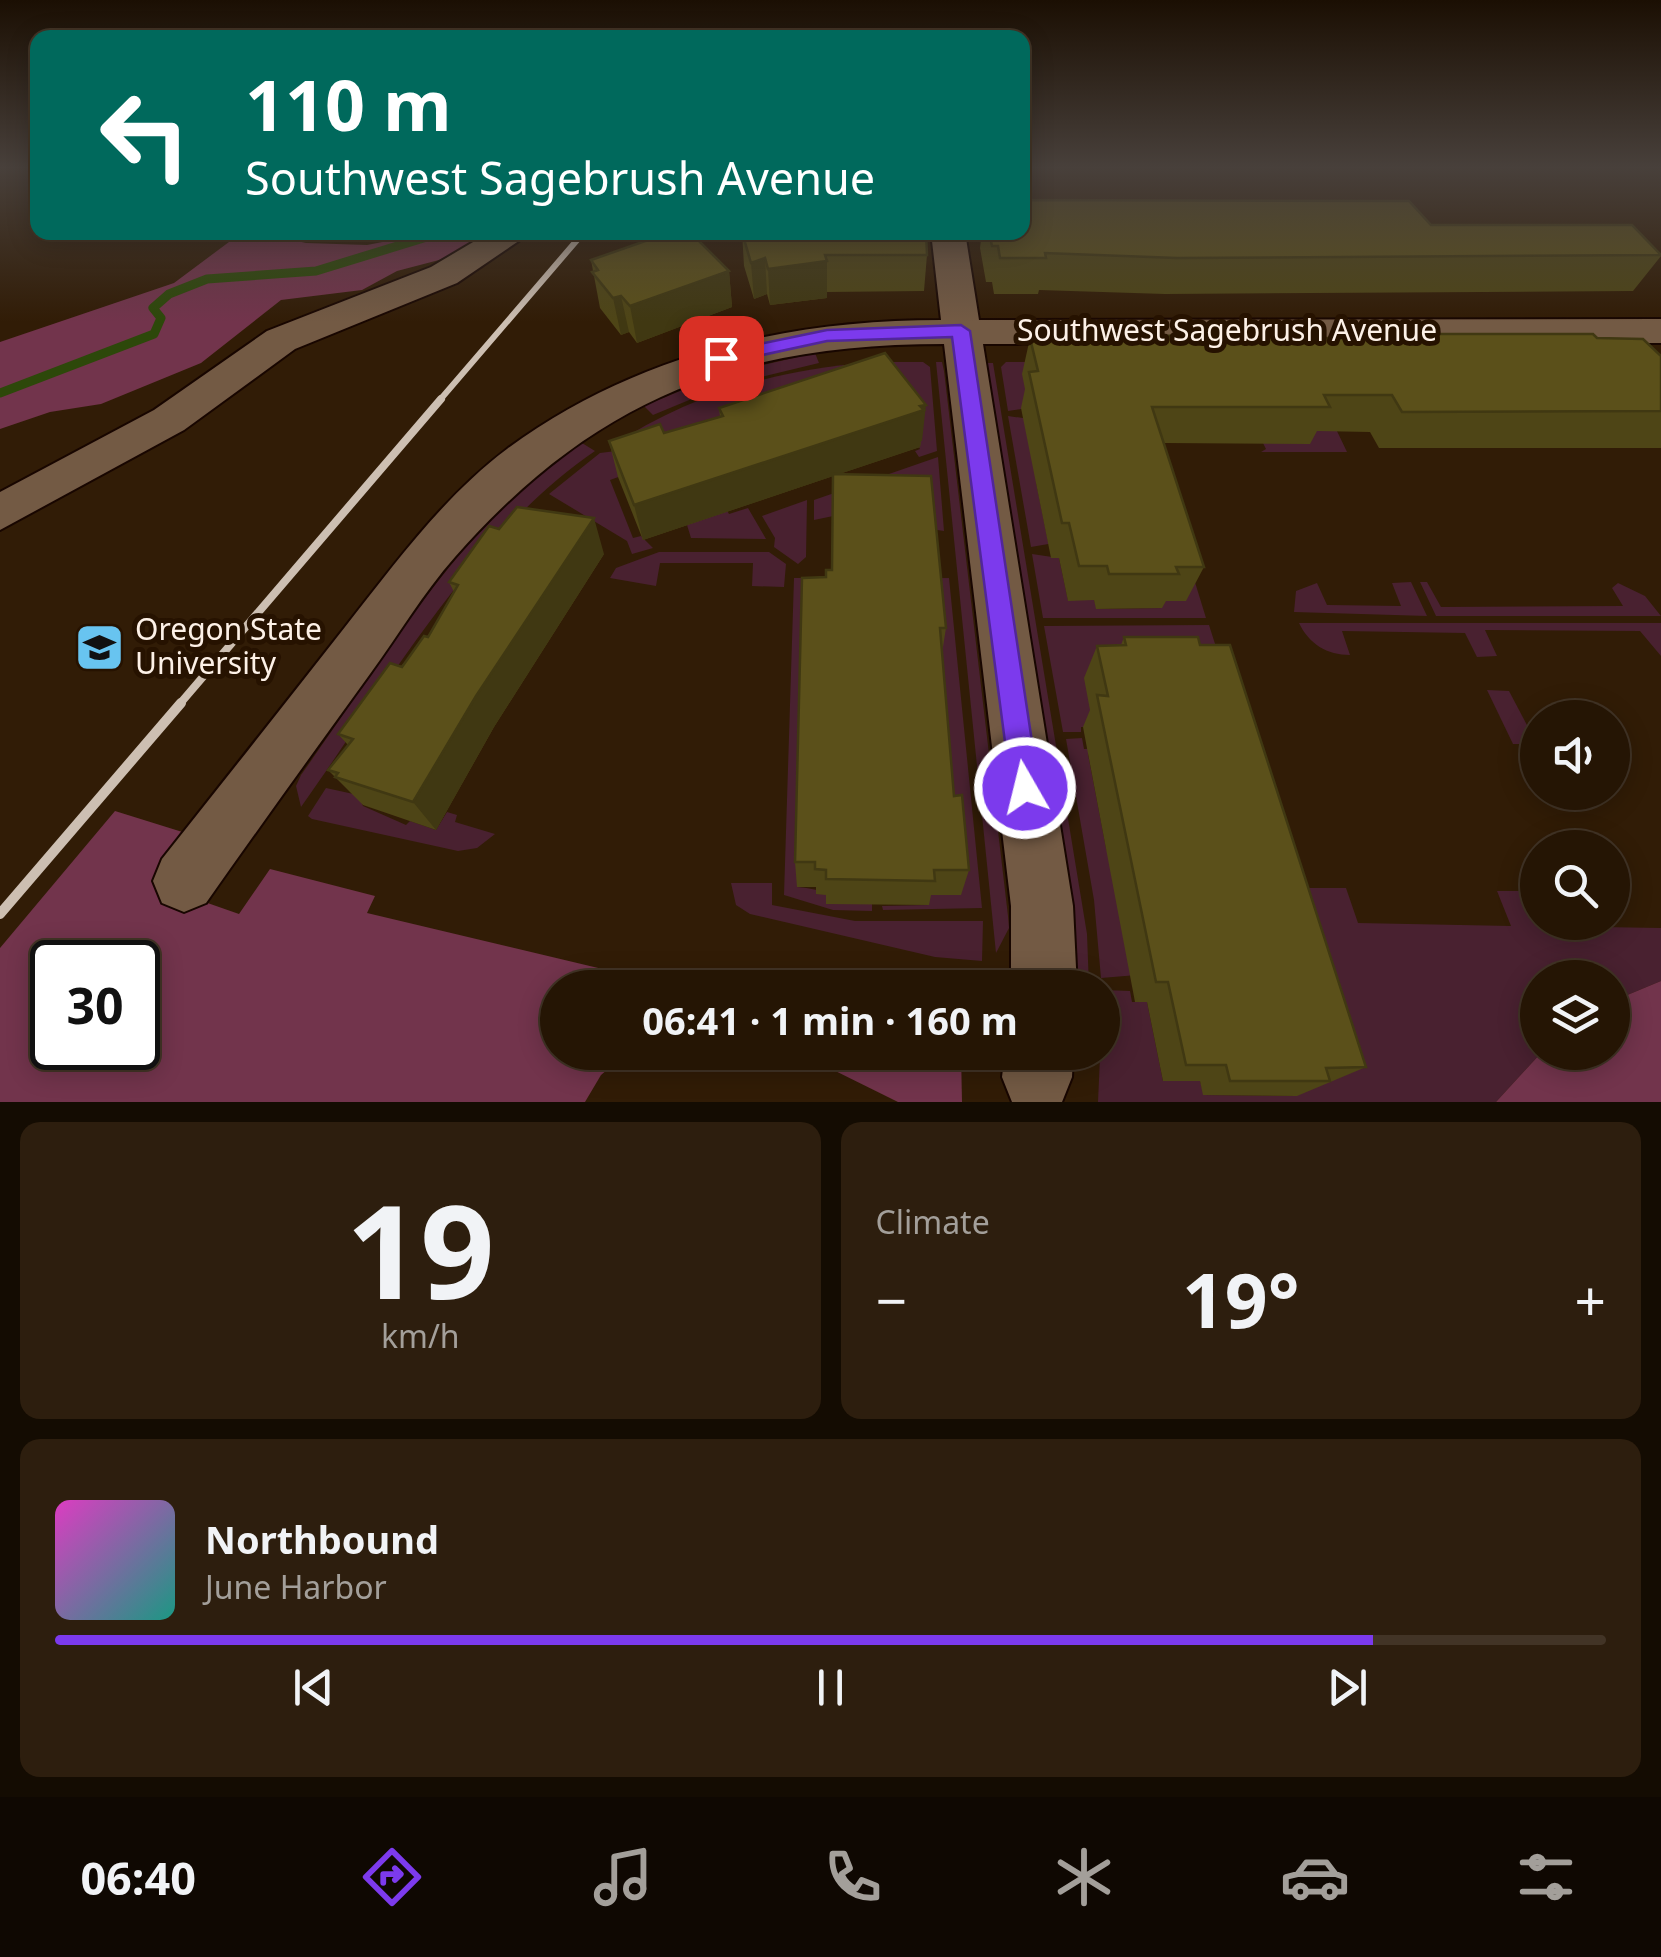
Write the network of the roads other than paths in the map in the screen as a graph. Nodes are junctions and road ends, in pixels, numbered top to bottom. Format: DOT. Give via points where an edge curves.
graph roads {
  1 [pos="503,240"];
  2 [pos="949,240"];
  3 [pos="961,331"];
  4 [pos="1661,331"];
  5 [pos="339,349"];
  6 [pos="216,383"];
  7 [pos="0,514"];
  8 [pos="184,881"];
  9 [pos="1044,970"];
  1 -- 6 [label="street" via="444,275 281,340"];
  2 -- 3 [label="street"];
  3 -- 4 [label="street, Southwest Sagebrush Avenue"];
  3 -- 8 [label="street, Southwest Sagebrush Avenue" via="827,336 721,358 634,391 554,437 491,487 436,546"];
  3 -- 9 [label="street" via="1042,906"];
  5 -- 6 [label="street" via="241,394 223,392"];
  6 -- 7 [label="street" via="169,420"];
}
